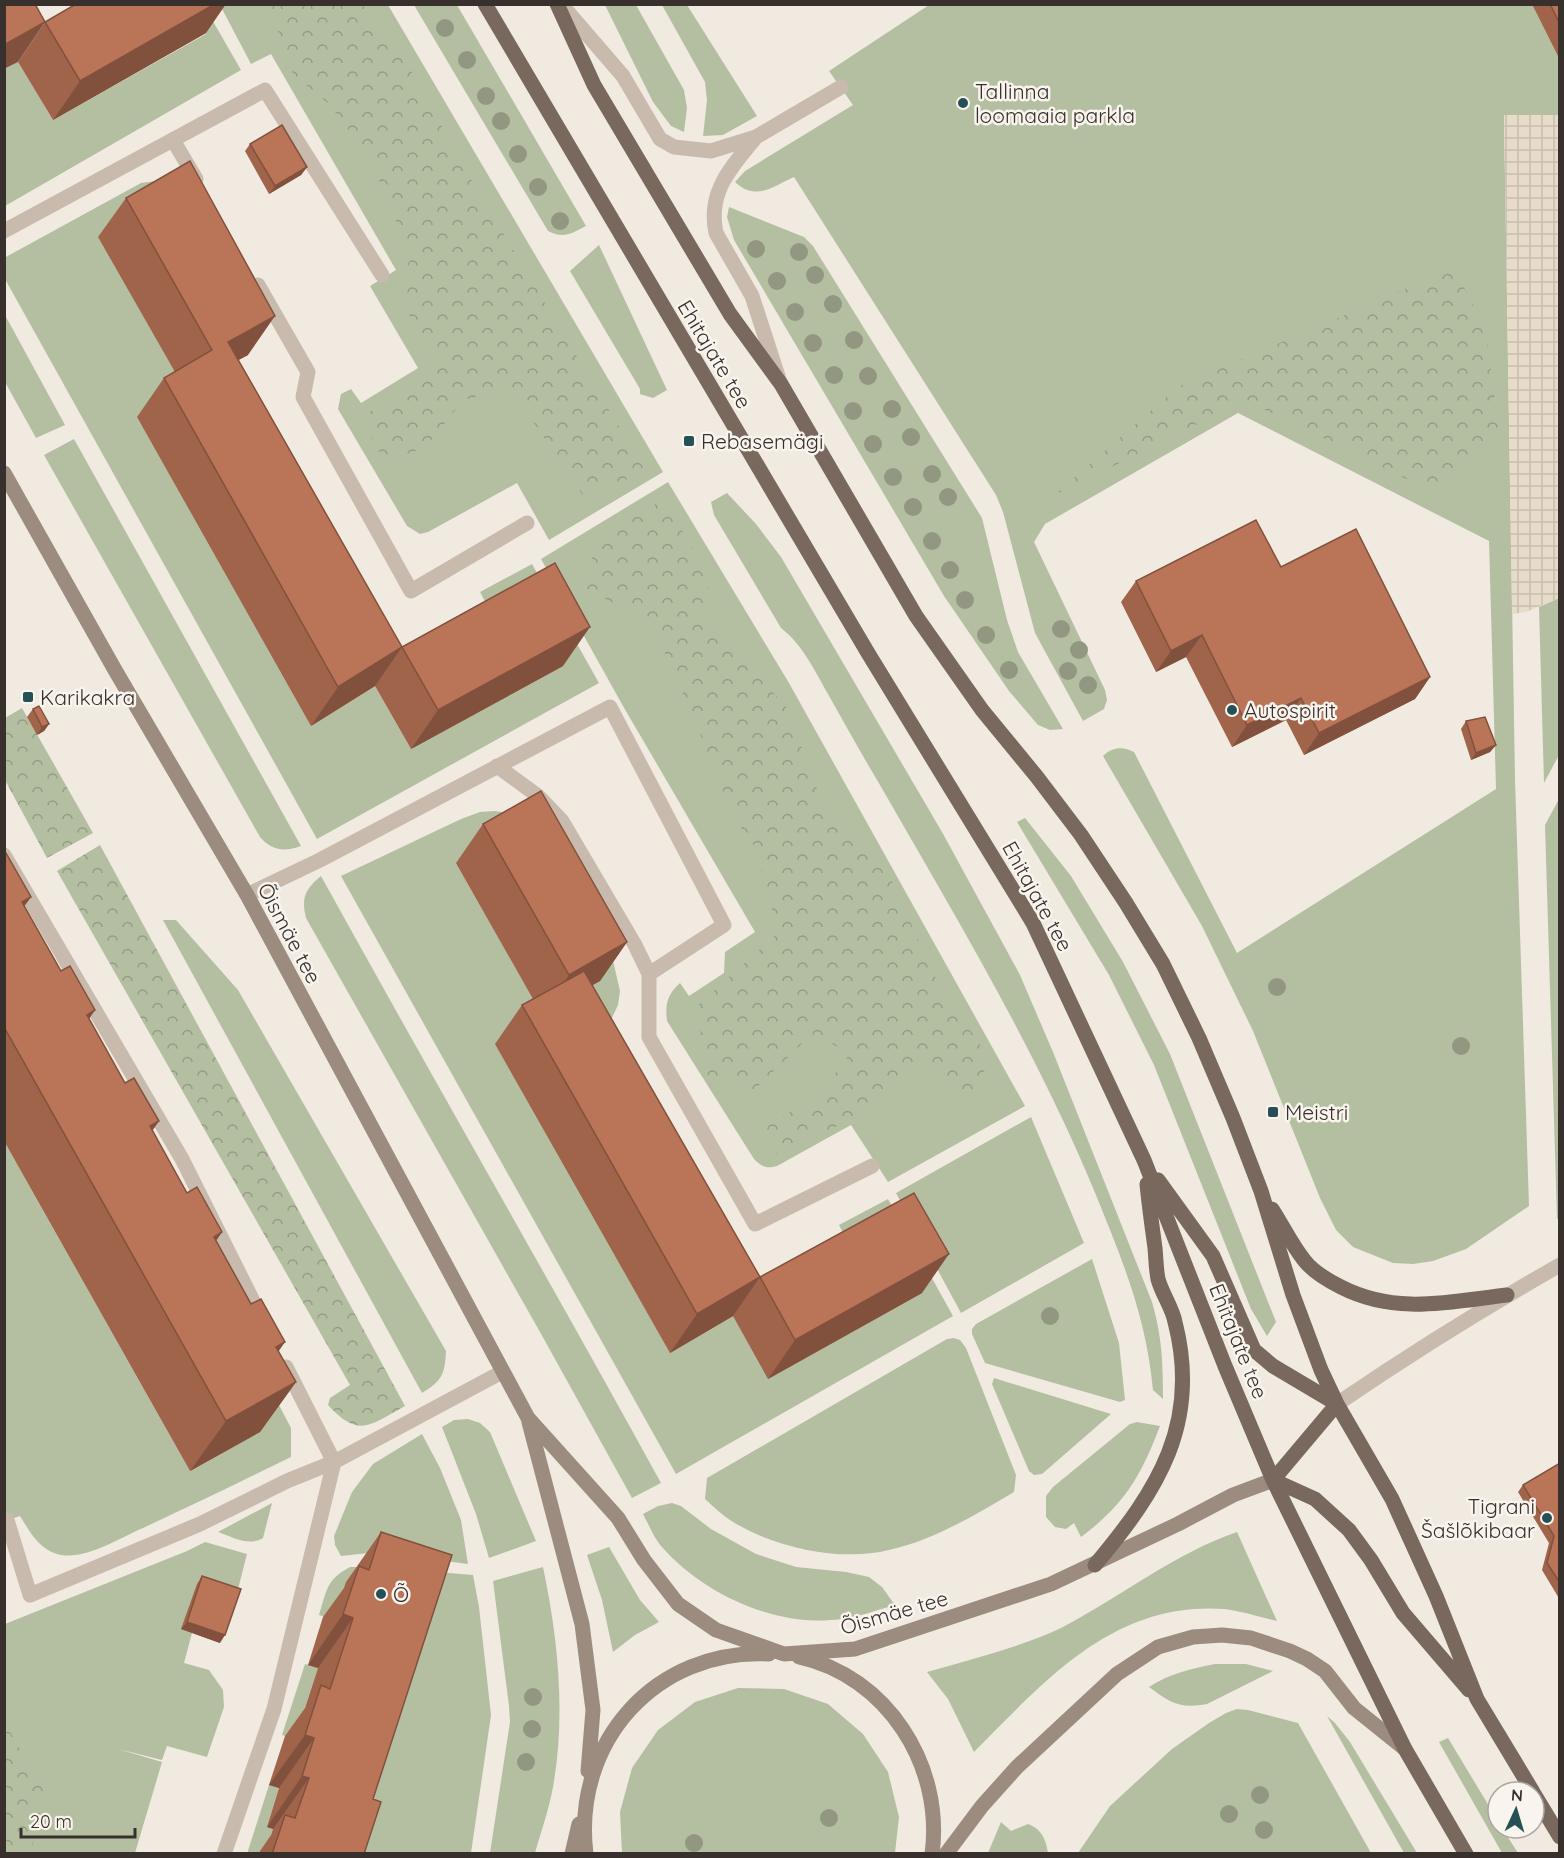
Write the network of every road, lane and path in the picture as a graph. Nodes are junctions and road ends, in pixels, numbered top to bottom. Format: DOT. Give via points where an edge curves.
graph roads {
  1 [pos="484,4"];
  2 [pos="559,4"];
  3 [pos="841,87"];
  4 [pos="756,137"];
  5 [pos="173,140"];
  6 [pos="203,191"];
  7 [pos="4,231"];
  8 [pos="251,273"];
  9 [pos="382,275"];
  10 [pos="781,384"];
  11 [pos="4,473"];
  12 [pos="527,523"];
  13 [pos="497,766"];
  14 [pos="4,855"];
  15 [pos="247,895"];
  16 [pos="649,974"];
  17 [pos="1144,1160"];
  18 [pos="872,1166"];
  19 [pos="1261,1191"];
  20 [pos="1560,1264"];
  21 [pos="1507,1295"];
  22 [pos="271,1336"];
  23 [pos="281,1357"];
  24 [pos="502,1372"];
  25 [pos="1337,1404"];
  26 [pos="528,1418"];
  27 [pos="334,1462"];
  28 [pos="1273,1480"];
  29 [pos="7,1520"];
  30 [pos="1095,1564"];
  31 [pos="784,1654"];
  32 [pos="1477,1699"];
  33 [pos="1405,1749"];
  34 [pos="1525,1780"];
  35 [pos="586,1798"];
  36 [pos="1546,1814"];
  37 [pos="1560,1837"];
  38 [pos="224,1854"];
  39 [pos="572,1854"];
  40 [pos="586,1854"];
  41 [pos="932,1854"];
  42 [pos="946,1854"];
  43 [pos="1466,1854"];
  1 -- 17 [label="main road, Ehitajate tee" via="874,663 1033,923"];
  2 -- 4 [label="street" via="623,76 660,139 674,147 711,151"];
  2 -- 10 [label="main road, Ehitajate tee" via="594,85 730,314"];
  3 -- 4 [label="street"];
  4 -- 10 [label="street" via="717,191 713,222 752,296"];
  5 -- 6 [label="street"];
  5 -- 7 [label="street"];
  5 -- 9 [label="street" via="265,90"];
  8 -- 12 [label="street" via="308,372 303,397 411,591"];
  10 -- 19 [label="main road, Ehitajate tee" via="916,616 982,710 1081,835 1163,964 1199,1038"];
  11 -- 15 [label="main road, Õismäe tee"];
  13 -- 15 [label="street"];
  13 -- 16 [label="street" via="538,796 562,821"];
  13 -- 16 [label="street" via="610,707 724,925"];
  14 -- 22 [label="street" via="182,1159"];
  15 -- 24 [label="main road, Õismäe tee"];
  16 -- 18 [label="street" via="649,1037 755,1224"];
  17 -- 25 [label="main road" via="1213,1256 1254,1350 1273,1366"];
  17 -- 28 [label="main road, Ehitajate tee"];
  17 -- 30 [label="main road" via="1158,1279 1175,1321 1181,1358 1180,1418 1154,1486 1128,1526"];
  19 -- 21 [label="main road" via="1304,1261 1321,1277 1359,1296 1384,1303 1425,1305"];
  19 -- 25 [label="main road, Ehitajate tee" via="1293,1295"];
  20 -- 21 [label="street"];
  21 -- 25 [label="street"];
  23 -- 27 [label="street"];
  24 -- 26 [label="main road, Õismäe tee"];
  24 -- 27 [label="street"];
  25 -- 28 [label="main road"];
  25 -- 32 [label="main road, Ehitajate tee" via="1392,1499"];
  26 -- 31 [label="main road, Õismäe tee" via="618,1518 678,1604 716,1630"];
  26 -- 35 [label="main road, Õismäe tee" via="582,1624 589,1667 594,1710"];
  27 -- 29 [label="street" via="200,1524 30,1594"];
  27 -- 38 [label="street" via="274,1709"];
  28 -- 30 [label="main road, Õismäe tee" via="1233,1495"];
  28 -- 32 [label="main road" via="1316,1499 1349,1530 1403,1614"];
  28 -- 33 [label="main road, Ehitajate tee"];
  30 -- 31 [label="main road, Õismäe tee" via="1051,1584 855,1649"];
  31 -- 35 [label="main road" via="717,1657 685,1668 656,1686 630,1708 610,1735 594,1766"];
  31 -- 41 [label="main road" via="811,1660 860,1684 899,1722 914,1745 931,1797"];
  32 -- 34 [label="main road, Ehitajate tee"];
  33 -- 42 [label="main road" via="1354,1708 1326,1671 1306,1659 1251,1638 1193,1637 1158,1647 1117,1674 1017,1767"];
  33 -- 43 [label="main road, Ehitajate tee"];
  35 -- 39 [label="main road, Õismäe tee"];
  35 -- 40 [label="main road"];
  36 -- 37 [label="main road, Ehitajate tee"];
}
